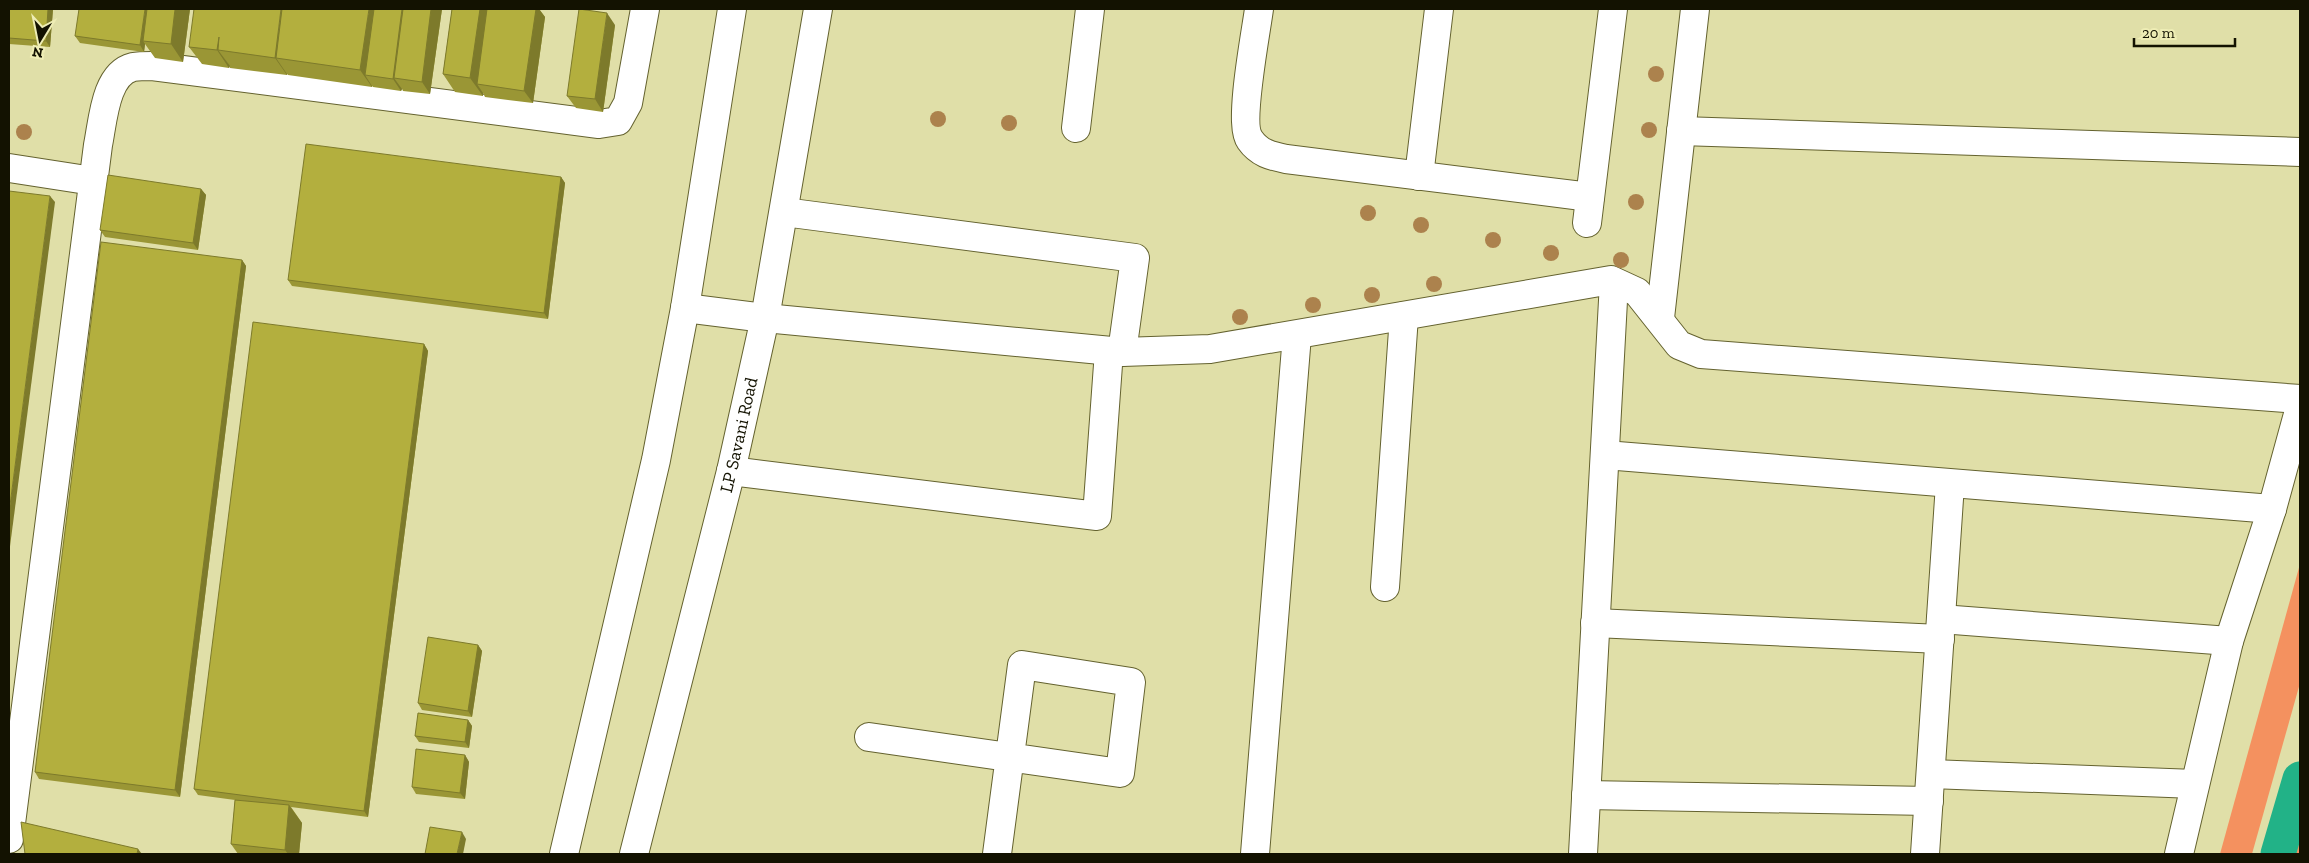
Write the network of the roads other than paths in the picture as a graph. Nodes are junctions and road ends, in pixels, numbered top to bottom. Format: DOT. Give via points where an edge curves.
graph roads {
  1 [pos="645,9"];
  2 [pos="732,9"];
  3 [pos="818,9"];
  4 [pos="1090,9"];
  5 [pos="1259,9"];
  6 [pos="1439,9"];
  7 [pos="1613,9"];
  8 [pos="1694,9"];
  9 [pos="1076,128"];
  10 [pos="1681,131"];
  11 [pos="2300,152"];
  12 [pos="9,168"];
  13 [pos="1419,176"];
  14 [pos="93,181"];
  15 [pos="784,212"];
  16 [pos="1614,282"];
  17 [pos="685,308"];
  18 [pos="1404,316"];
  19 [pos="764,318"];
  20 [pos="1660,318"];
  21 [pos="1297,335"];
  22 [pos="1115,351"];
  23 [pos="2300,399"];
  24 [pos="2300,407"];
  25 [pos="1604,455"];
  26 [pos="730,472"];
  27 [pos="1950,484"];
  28 [pos="2272,509"];
  29 [pos="1385,587"];
  30 [pos="1595,623"];
  31 [pos="1941,629"];
  32 [pos="2229,641"];
  33 [pos="869,737"];
  34 [pos="1010,756"];
  35 [pos="2195,784"];
  36 [pos="1930,788"];
  37 [pos="1586,795"];
  38 [pos="9,839"];
  39 [pos="564,854"];
  40 [pos="634,854"];
  41 [pos="997,854"];
  42 [pos="1255,854"];
  43 [pos="1583,854"];
  44 [pos="1926,854"];
  45 [pos="2180,854"];
  1 -- 14 [label="street" via="628,103 618,121 598,124 152,66 132,67 117,77 110,92"];
  2 -- 17 [label="street"];
  3 -- 15 [label="street, LP Savani Road"];
  4 -- 9 [label="street"];
  5 -- 13 [label="street" via="1245,110 1248,138 1264,154 1286,159"];
  6 -- 13 [label="street"];
  7 -- 13 [label="street" via="1588,210"];
  8 -- 10 [label="street"];
  10 -- 11 [label="street"];
  10 -- 20 [label="street"];
  12 -- 14 [label="street"];
  14 -- 38 [label="street"];
  15 -- 19 [label="street, LP Savani Road"];
  15 -- 22 [label="street" via="1135,258"];
  16 -- 18 [label="street"];
  16 -- 20 [label="street" via="1637,292"];
  16 -- 25 [label="street"];
  17 -- 19 [label="street"];
  17 -- 39 [label="street" via="656,460"];
  18 -- 21 [label="street"];
  18 -- 29 [label="street"];
  19 -- 22 [label="street"];
  19 -- 26 [label="street, LP Savani Road"];
  20 -- 23 [label="street" via="1679,345 1701,354"];
  21 -- 22 [label="street" via="1210,349"];
  21 -- 42 [label="street"];
  22 -- 26 [label="street" via="1096,516"];
  24 -- 28 [label="street"];
  25 -- 27 [label="street"];
  25 -- 30 [label="street"];
  26 -- 40 [label="street, LP Savani Road"];
  27 -- 28 [label="street"];
  27 -- 31 [label="street"];
  28 -- 32 [label="street"];
  30 -- 31 [label="street"];
  30 -- 37 [label="street"];
  31 -- 32 [label="street"];
  31 -- 36 [label="street"];
  32 -- 35 [label="street"];
  33 -- 34 [label="street"];
  34 -- 34 [label="street" via="1022,665 1131,682 1120,773"];
  34 -- 41 [label="street"];
  35 -- 36 [label="street"];
  35 -- 45 [label="street"];
  36 -- 37 [label="street"];
  36 -- 44 [label="street"];
  37 -- 43 [label="street"];
}
